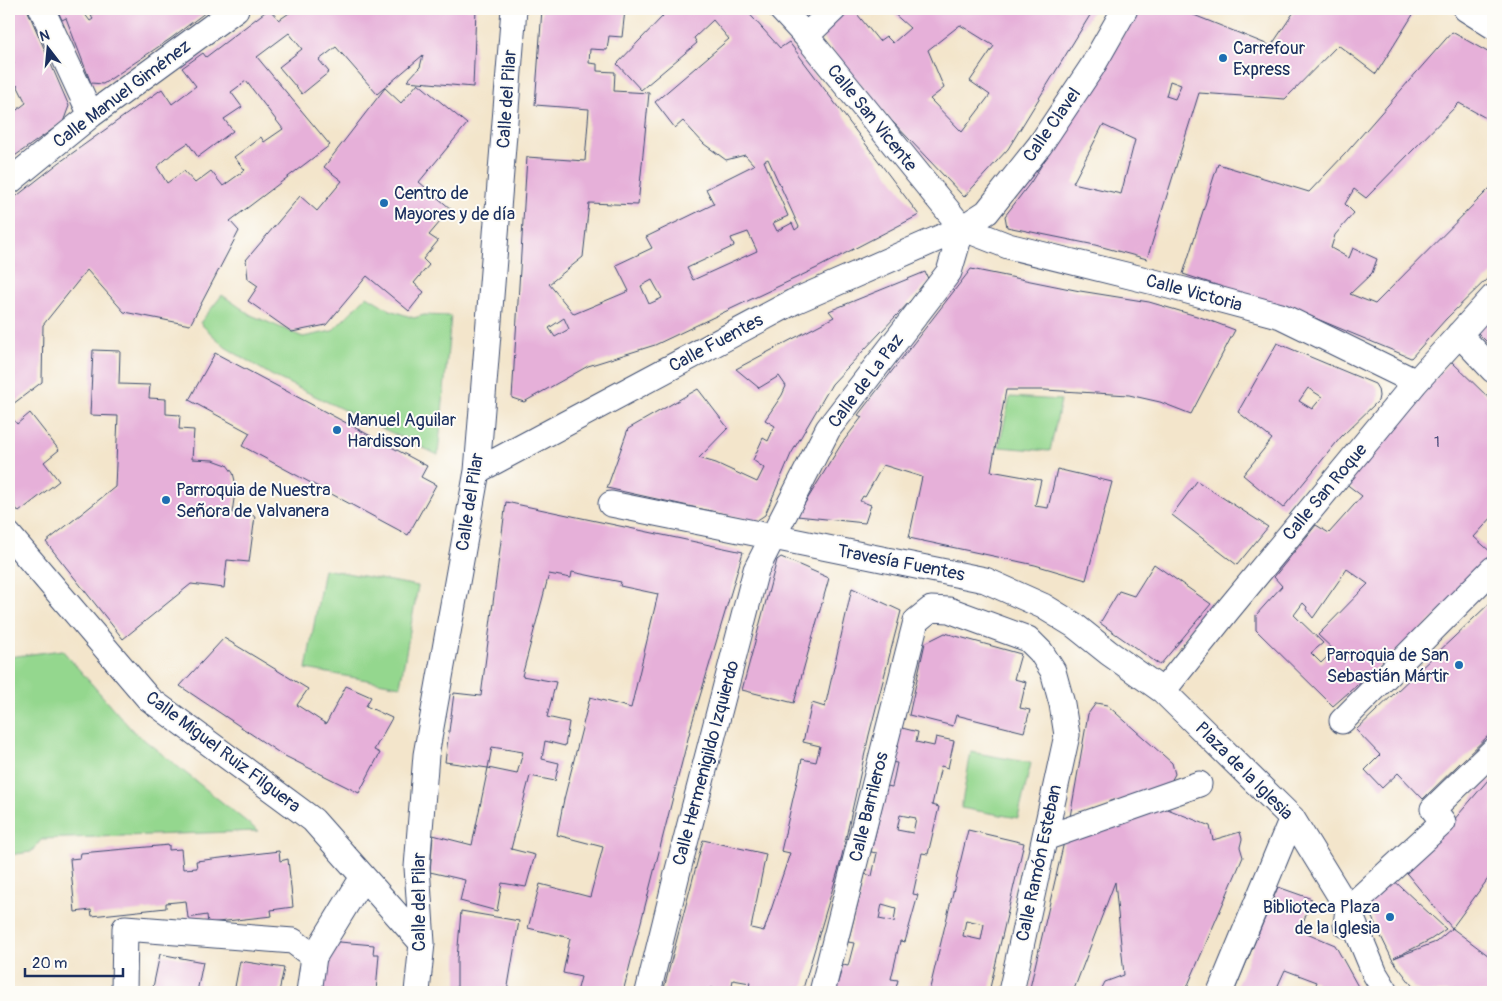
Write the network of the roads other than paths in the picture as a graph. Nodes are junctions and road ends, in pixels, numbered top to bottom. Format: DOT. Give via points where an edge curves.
graph roads {
  1 [pos="42,9"];
  2 [pos="236,9"];
  3 [pos="514,9"];
  4 [pos="781,9"];
  5 [pos="834,9"];
  6 [pos="1125,9"];
  7 [pos="1466,9"];
  8 [pos="1493,26"];
  9 [pos="806,36"];
  10 [pos="91,115"];
  11 [pos="9,182"];
  12 [pos="962,228"];
  13 [pos="1493,297"];
  14 [pos="1459,334"];
  15 [pos="1493,370"];
  16 [pos="1416,382"];
  17 [pos="477,471"];
  18 [pos="611,504"];
  19 [pos="772,538"];
  20 [pos="12,541"];
  21 [pos="1493,569"];
  22 [pos="1163,691"];
  23 [pos="1342,721"];
  24 [pos="1067,735"];
  25 [pos="1493,751"];
  26 [pos="1199,784"];
  27 [pos="1292,818"];
  28 [pos="1045,838"];
  29 [pos="363,877"];
  30 [pos="1348,909"];
  31 [pos="1343,941"];
  32 [pos="422,943"];
  33 [pos="314,957"];
  34 [pos="124,992"];
  35 [pos="309,992"];
  36 [pos="416,992"];
  37 [pos="648,992"];
  38 [pos="822,992"];
  39 [pos="1011,992"];
  40 [pos="1220,992"];
  41 [pos="1386,992"];
  1 -- 10 [label="street"];
  2 -- 10 [label="street, Calle Manuel Giménez"];
  3 -- 17 [label="street, Calle del Pilar"];
  4 -- 9 [label="street, Calle San Vicente"];
  5 -- 9 [label="street"];
  6 -- 12 [label="street, Calle Clavel" via="1092,67 1040,145 986,212"];
  7 -- 8 [label="street"];
  9 -- 12 [label="street, Calle San Vicente"];
  10 -- 11 [label="street, Calle Manuel Giménez"];
  12 -- 16 [label="street, Calle Victoria" via="1008,246 1281,316"];
  12 -- 17 [label="street, Calle Fuentes" via="793,302"];
  12 -- 19 [label="street, Calle de La Paz" via="949,272 828,429"];
  13 -- 14 [label="street, Calle San Roque"];
  14 -- 15 [label="street"];
  14 -- 16 [label="street, Calle San Roque"];
  16 -- 22 [label="street, Calle San Roque"];
  17 -- 32 [label="street, Calle del Pilar" via="426,755 417,868"];
  18 -- 19 [label="street, Travesía Fuentes"];
  19 -- 22 [label="street, Travesía Fuentes" via="985,580 1042,606 1074,625"];
  19 -- 37 [label="street, Calle Hermenigildo Izquierdo" via="756,570"];
  20 -- 29 [label="street, Calle Miguel Ruiz Filguera" via="148,698 313,820"];
  21 -- 23 [label="street"];
  22 -- 27 [label="street, Plaza de la Iglesia"];
  24 -- 28 [label="street, Calle Ramón Esteban"];
  24 -- 38 [label="street, Calle Barrileros" via="1053,671 1028,639 950,610 931,609 916,621"];
  25 -- 30 [label="street" via="1433,810 1443,822"];
  26 -- 28 [label="street"];
  27 -- 30 [label="street, Plaza de la Iglesia"];
  27 -- 40 [label="street"];
  28 -- 39 [label="street, Calle Ramón Esteban"];
  29 -- 32 [label="street, Calle Miguel Ruiz Filguera"];
  29 -- 33 [label="street"];
  30 -- 31 [label="street"];
  30 -- 41 [label="street, Plaza de la Iglesia" via="1375,974"];
  32 -- 36 [label="street, Calle del Pilar"];
  33 -- 34 [label="street" via="293,941 125,928"];
  33 -- 35 [label="street"];
}
